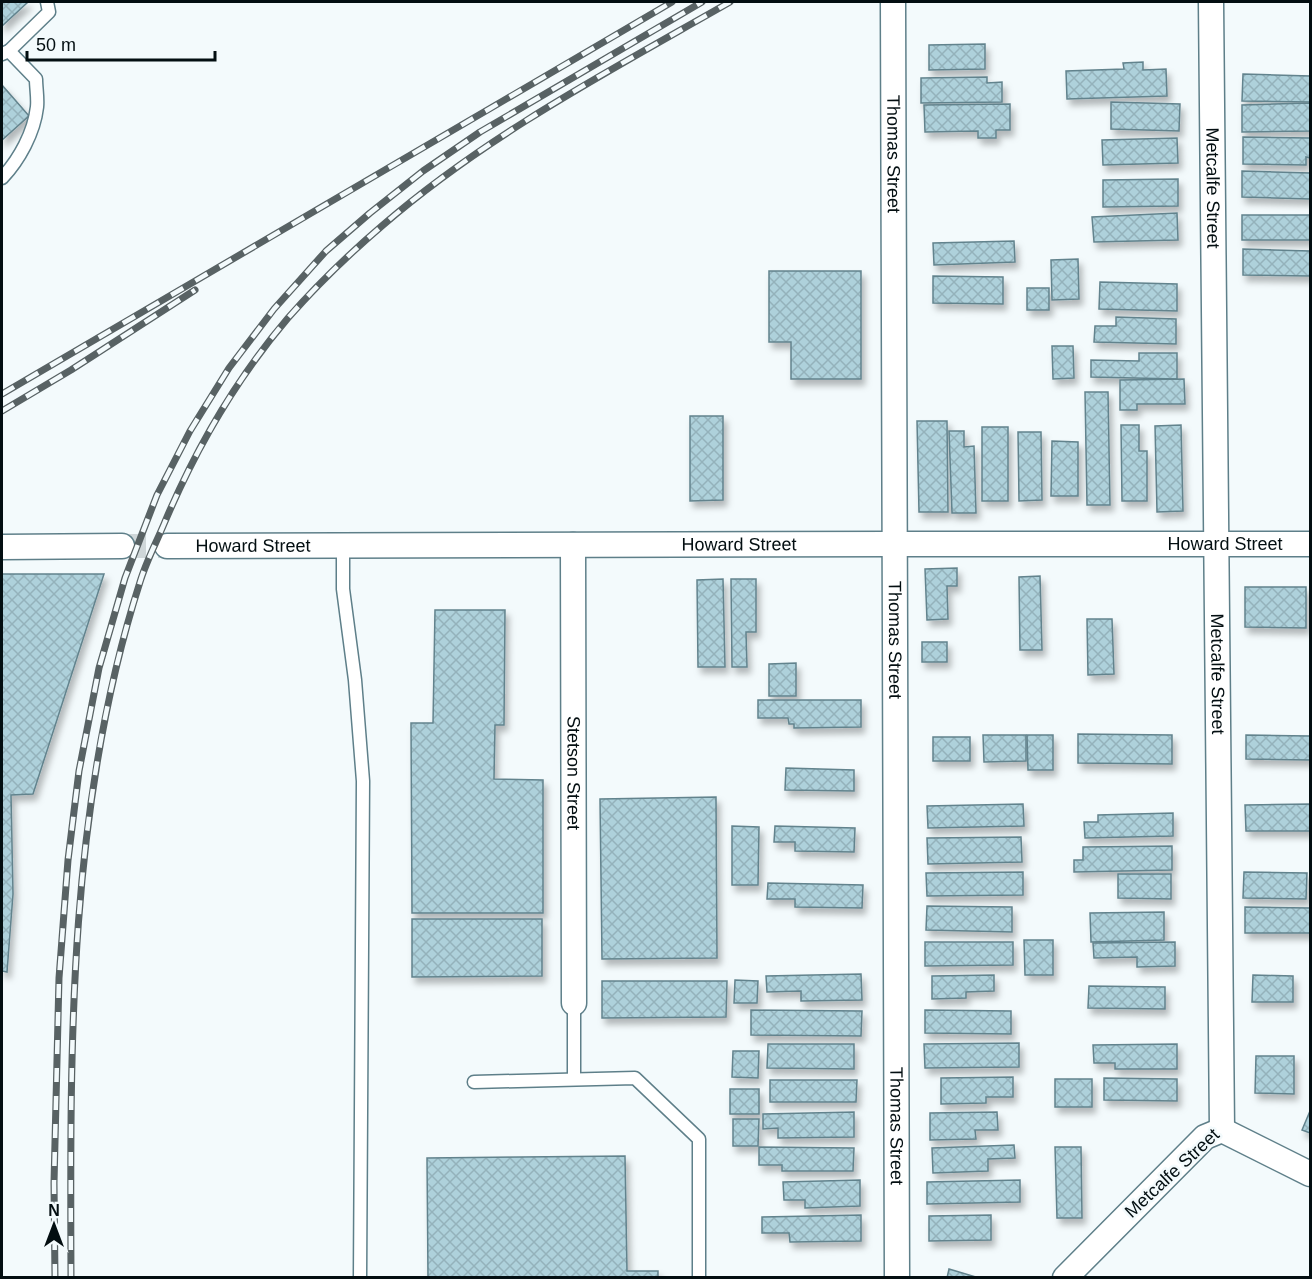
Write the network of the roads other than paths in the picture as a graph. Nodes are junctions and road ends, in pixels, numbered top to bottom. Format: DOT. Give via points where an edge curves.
graph roads {
  1 [pos="47,2"];
  2 [pos="893,2"];
  3 [pos="1211,2"];
  4 [pos="5,53"];
  5 [pos="2,178"];
  6 [pos="894,543"];
  7 [pos="1216,544"];
  8 [pos="1311,544"];
  9 [pos="573,545"];
  10 [pos="122,546"];
  11 [pos="167,546"];
  12 [pos="343,546"];
  13 [pos="2,547"];
  14 [pos="574,1003"];
  15 [pos="574,1079"];
  16 [pos="474,1082"];
  17 [pos="1222,1130"];
  18 [pos="1311,1174"];
  19 [pos="360,1278"];
  20 [pos="699,1278"];
  21 [pos="897,1278"];
  22 [pos="1065,1278"];
  1 -- 4 [label="lane" via="49,12"];
  2 -- 6 [label="street, Thomas Street"];
  3 -- 7 [label="street, Metcalfe Street"];
  4 -- 5 [label="lane" via="36,79 37,107 22,151"];
  6 -- 7 [label="street, Howard Street"];
  6 -- 9 [label="street, Howard Street"];
  6 -- 21 [label="street, Thomas Street"];
  7 -- 8 [label="street, Howard Street"];
  7 -- 17 [label="street, Metcalfe Street"];
  9 -- 12 [label="street, Howard Street"];
  9 -- 14 [label="street, Stetson Street"];
  10 -- 13 [label="street"];
  11 -- 12 [label="street, Howard Street"];
  12 -- 19 [label="lane" via="343,589 363,781"];
  14 -- 15 [label="lane"];
  15 -- 16 [label="lane"];
  15 -- 20 [label="lane" via="635,1078 699,1139"];
  17 -- 18 [label="street"];
  17 -- 22 [label="street, Metcalfe Street" via="1205,1137"];
}
